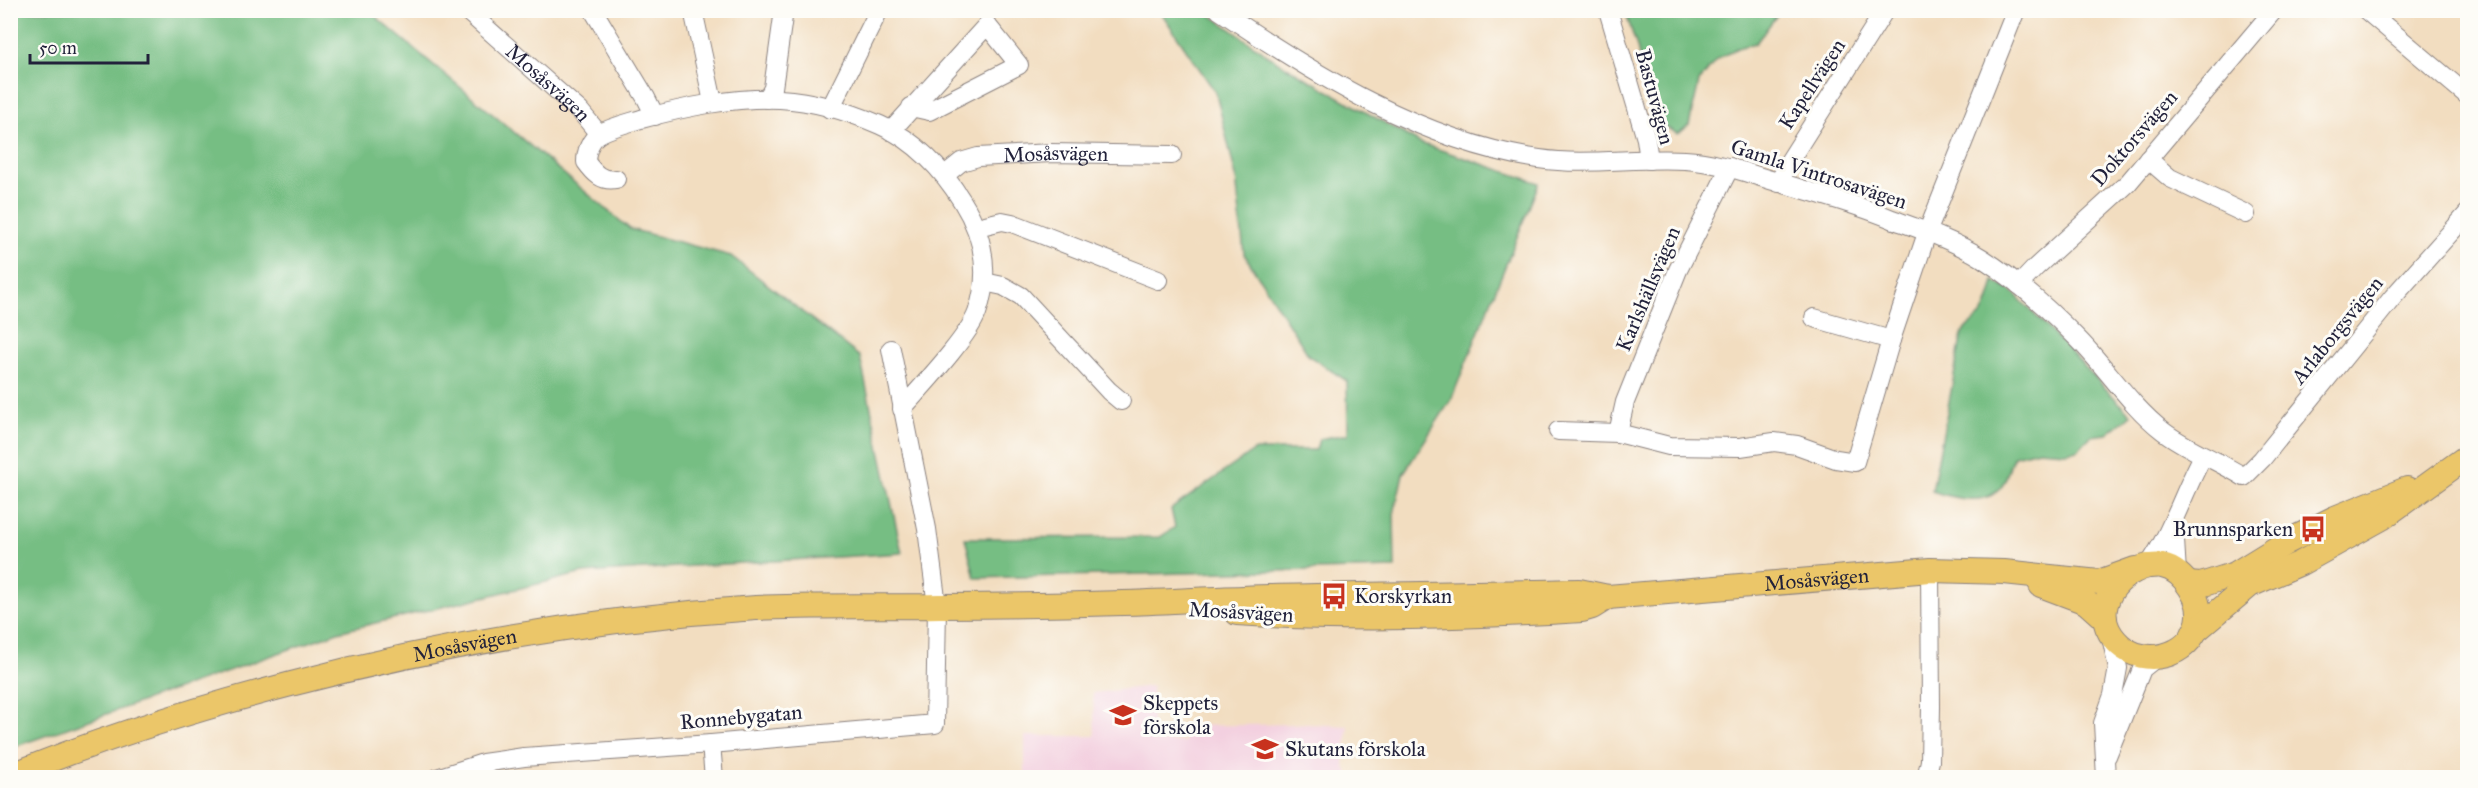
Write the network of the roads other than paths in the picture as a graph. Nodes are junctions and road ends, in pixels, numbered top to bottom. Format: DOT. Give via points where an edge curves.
graph roads {
  1 [pos="466,10"];
  2 [pos="593,10"];
  3 [pos="693,10"];
  4 [pos="784,10"];
  5 [pos="879,10"];
  6 [pos="1219,10"];
  7 [pos="1608,10"];
  8 [pos="1885,10"];
  9 [pos="2016,10"];
  10 [pos="2274,10"];
  11 [pos="2366,10"];
  12 [pos="2468,96"];
  13 [pos="767,99"];
  14 [pos="713,102"];
  15 [pos="912,107"];
  16 [pos="830,109"];
  17 [pos="655,116"];
  18 [pos="891,131"];
  19 [pos="599,134"];
  20 [pos="1172,155"];
  21 [pos="2148,159"];
  22 [pos="1649,160"];
  23 [pos="1730,167"];
  24 [pos="945,175"];
  25 [pos="616,179"];
  26 [pos="1779,183"];
  27 [pos="2468,213"];
  28 [pos="2246,214"];
  29 [pos="977,227"];
  30 [pos="1927,233"];
  31 [pos="1158,280"];
  32 [pos="984,282"];
  33 [pos="2019,285"];
  34 [pos="1814,318"];
  35 [pos="1891,340"];
  36 [pos="891,349"];
  37 [pos="1121,401"];
  38 [pos="902,409"];
  39 [pos="1558,431"];
  40 [pos="1618,433"];
  41 [pos="2203,456"];
  42 [pos="2468,456"];
  43 [pos="2442,473"];
  44 [pos="2244,477"];
  45 [pos="2174,523"];
  46 [pos="2142,567"];
  47 [pos="1930,570"];
  48 [pos="2026,576"];
  49 [pos="2183,579"];
  50 [pos="937,606"];
  51 [pos="2107,625"];
  52 [pos="2194,632"];
  53 [pos="2156,658"];
  54 [pos="711,744"];
  55 [pos="2106,769"];
  56 [pos="10,776"];
  57 [pos="437,777"];
  58 [pos="714,777"];
  59 [pos="1926,777"];
  1 -- 19 [label="street, Mosåsvägen" via="580,111"];
  2 -- 17 [label="street"];
  3 -- 14 [label="street"];
  4 -- 13 [label="street" via="773,88"];
  5 -- 16 [label="street"];
  6 -- 22 [label="street, Gamla Vintrosavägen" via="1337,86 1446,135 1541,160"];
  7 -- 22 [label="street, Bastuvägen"];
  8 -- 26 [label="street, Kapellvägen"];
  9 -- 30 [label="street"];
  10 -- 21 [label="street, Doktorsvägen"];
  11 -- 12 [label="street"];
  13 -- 14 [label="street, Mosåsvägen"];
  13 -- 16 [label="street, Mosåsvägen"];
  14 -- 17 [label="street, Mosåsvägen"];
  15 -- 15 [label="street" via="987,25 1019,65 929,111"];
  15 -- 18 [label="street"];
  16 -- 18 [label="street, Mosåsvägen"];
  17 -- 19 [label="street, Mosåsvägen"];
  18 -- 24 [label="street, Mosåsvägen"];
  19 -- 25 [label="street, Mosåsvägen" via="589,147 586,162 603,179"];
  20 -- 24 [label="street, Mosåsvägen" via="1051,153 978,157 961,162"];
  21 -- 28 [label="street" via="2170,177"];
  21 -- 33 [label="street, Doktorsvägen" via="2128,183"];
  22 -- 23 [label="street, Gamla Vintrosavägen" via="1685,160"];
  23 -- 26 [label="street, Gamla Vintrosavägen"];
  23 -- 40 [label="street, Karlshällsvägen" via="1678,270 1625,402"];
  24 -- 29 [label="street, Mosåsvägen"];
  26 -- 30 [label="street, Gamla Vintrosavägen"];
  27 -- 44 [label="street, Arlaborgsvägen"];
  29 -- 31 [label="street" via="1002,221 1012,223"];
  29 -- 32 [label="street, Mosåsvägen" via="983,244"];
  30 -- 33 [label="street, Gamla Vintrosavägen" via="1981,257"];
  30 -- 35 [label="street"];
  32 -- 37 [label="street" via="1021,296"];
  32 -- 38 [label="street, Mosåsvägen" via="972,324"];
  33 -- 41 [label="street, Gamla Vintrosavägen" via="2082,343 2136,406 2163,430"];
  34 -- 35 [label="street"];
  35 -- 40 [label="street" via="1855,462 1774,442 1740,447 1669,446"];
  36 -- 38 [label="street"];
  38 -- 50 [label="street" via="927,529"];
  39 -- 40 [label="street"];
  41 -- 44 [label="street, Gamla Vintrosavägen"];
  41 -- 45 [label="street"];
  42 -- 43 [label="main road"];
  43 -- 49 [label="main road" via="2335,518 2235,573 2201,585"];
  43 -- 52 [label="main road" via="2382,518 2301,563 2250,585"];
  45 -- 46 [label="street"];
  45 -- 49 [label="street"];
  46 -- 48 [label="main road, Mosåsvägen" via="2099,582"];
  46 -- 49 [label="main road" via="2164,566"];
  46 -- 51 [label="main road" via="2121,578 2111,592 2105,604"];
  47 -- 48 [label="main road, Mosåsvägen"];
  47 -- 50 [label="main road, Mosåsvägen" via="1608,597 1567,592"];
  47 -- 59 [label="street" via="1931,717"];
  48 -- 51 [label="main road, Mosåsvägen" via="2047,589 2086,602"];
  49 -- 52 [label="main road" via="2195,598 2198,612"];
  50 -- 54 [label="street, Ronnebygatan" via="935,724"];
  50 -- 56 [label="main road, Mosåsvägen" via="757,608 644,617 521,634 404,656 202,707 71,750"];
  51 -- 53 [label="main road" via="2115,641 2134,655"];
  51 -- 55 [label="street" via="2118,668 2103,723"];
  52 -- 53 [label="main road" via="2176,650"];
  53 -- 55 [label="street" via="2142,669"];
  54 -- 57 [label="street, Ronnebygatan" via="524,757 483,763"];
  54 -- 58 [label="street"];
}
